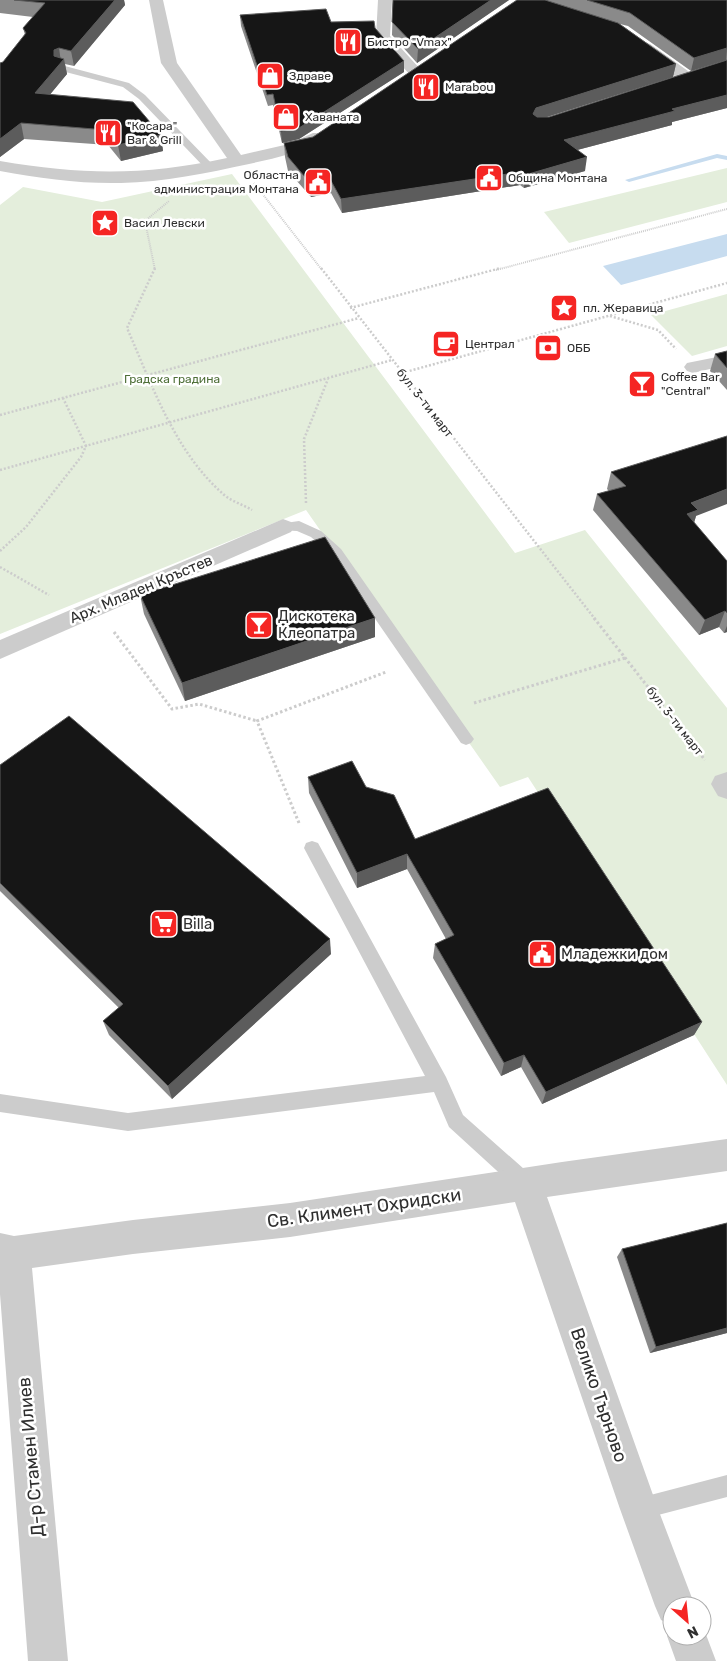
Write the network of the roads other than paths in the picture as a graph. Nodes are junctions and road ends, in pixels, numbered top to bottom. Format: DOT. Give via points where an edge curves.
graph roads {
  1 [pos="156,0"];
  2 [pos="385,0"];
  3 [pos="630,36"];
  4 [pos="432,62"];
  5 [pos="61,68"];
  6 [pos="416,73"];
  7 [pos="708,73"];
  8 [pos="689,79"];
  9 [pos="400,83"];
  10 [pos="671,85"];
  11 [pos="330,129"];
  12 [pos="237,161"];
  13 [pos="0,166"];
  14 [pos="210,167"];
  15 [pos="21,170"];
  16 [pos="0,186"];
  17 [pos="727,360"];
  18 [pos="693,367"];
  19 [pos="283,527"];
  20 [pos="0,650"];
  21 [pos="466,739"];
  22 [pos="312,848"];
  23 [pos="439,1082"];
  24 [pos="0,1103"];
  25 [pos="727,1155"];
  26 [pos="526,1184"];
  27 [pos="7,1251"];
  28 [pos="727,1486"];
  29 [pos="639,1509"];
  30 [pos="671,1596"];
  31 [pos="690,1646"];
  32 [pos="48,1661"];
  33 [pos="696,1661"];
  1 -- 12 [label="street" via="169,63"];
  2 -- 6 [label="street" via="382,37"];
  3 -- 8 [label="street"];
  4 -- 6 [label="street"];
  5 -- 14 [label="lane" via="126,85 142,96"];
  6 -- 9 [label="street"];
  7 -- 8 [label="street"];
  8 -- 10 [label="street"];
  11 -- 12 [label="street" via="306,145"];
  12 -- 14 [label="street"];
  13 -- 15 [label="street"];
  14 -- 15 [label="street" via="152,176 103,178"];
  15 -- 16 [label="street"];
  17 -- 18 [label="street"];
  19 -- 20 [label="street, Арх. Младен Кръстев"];
  19 -- 21 [label="lane" via="299,526 316,534 336,552"];
  22 -- 23 [label="lane"];
  23 -- 24 [label="lane" via="128,1122"];
  23 -- 26 [label="lane" via="456,1121"];
  25 -- 26 [label="street, Св. Климент Охридски"];
  26 -- 27 [label="street, Св. Климент Охридски" via="290,1220"];
  26 -- 29 [label="street, Велико Търново"];
  27 -- 32 [label="street, Д-р Стамен Илиев"];
  28 -- 29 [label="lane"];
  29 -- 30 [label="street, Велико Търново"];
  31 -- 33 [label="street"];
}
